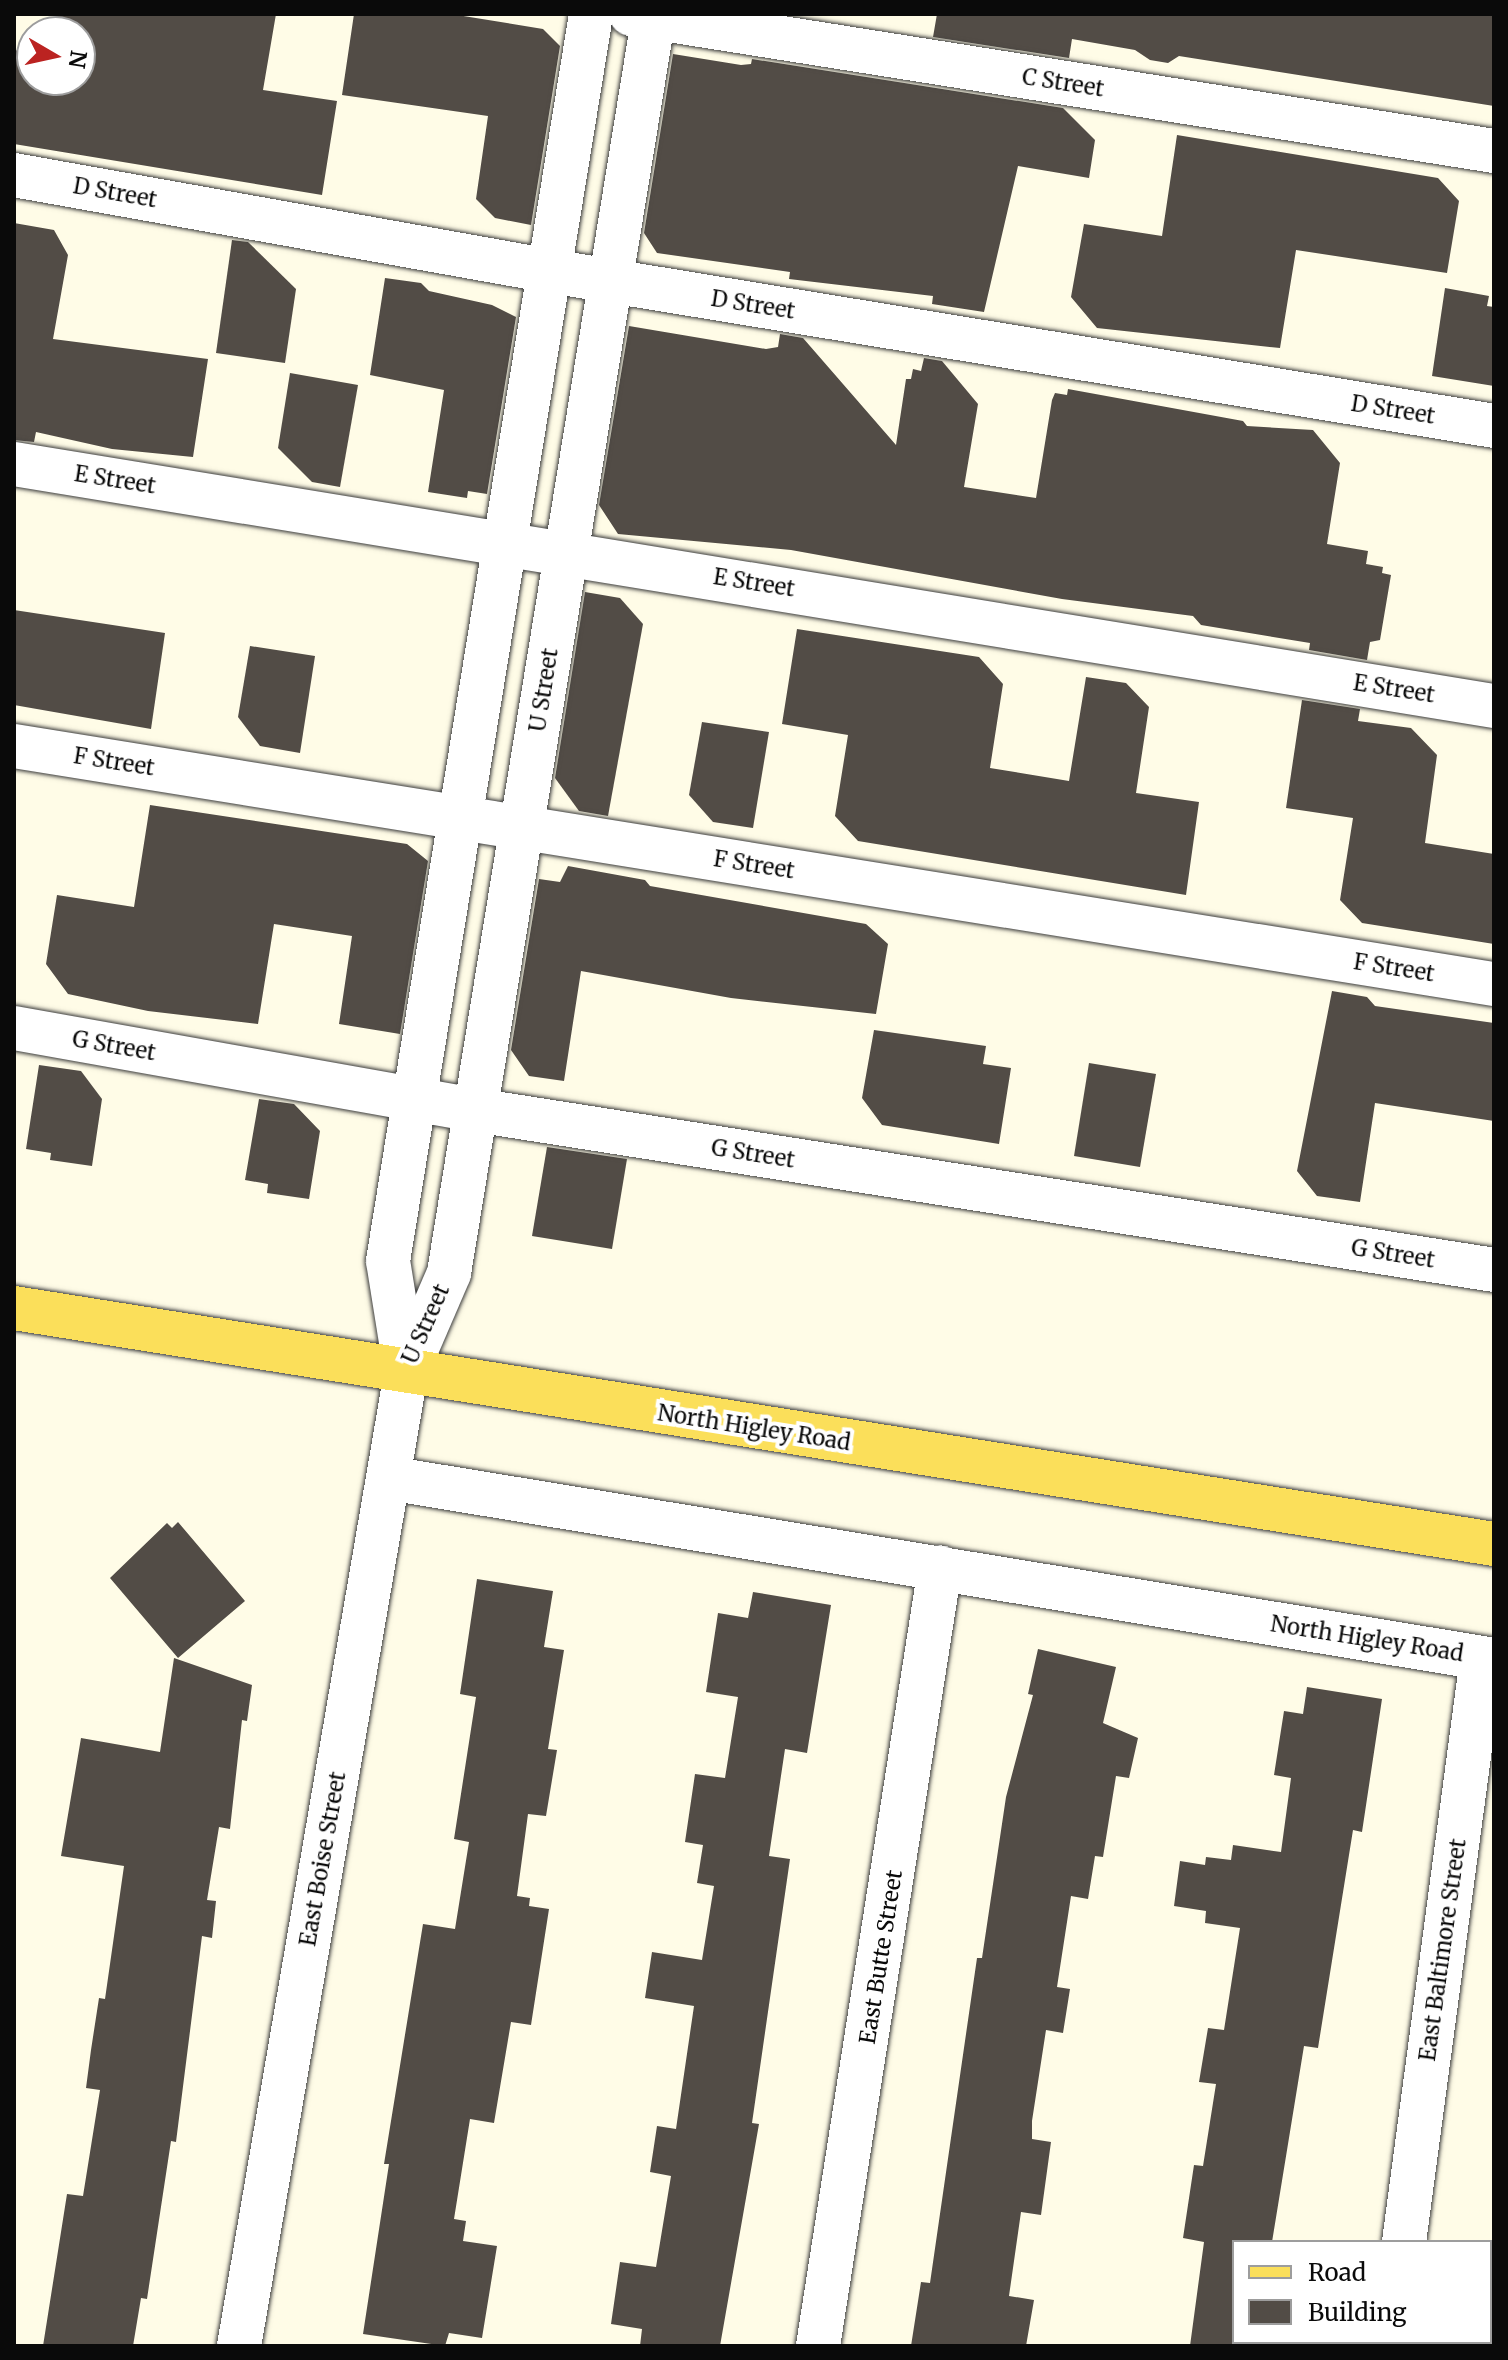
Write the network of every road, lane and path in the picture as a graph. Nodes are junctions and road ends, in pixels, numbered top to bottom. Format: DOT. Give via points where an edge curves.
graph roads {
  1 [pos="591,14"];
  2 [pos="646,15"];
  3 [pos="1494,151"];
  4 [pos="14,175"];
  5 [pos="550,271"];
  6 [pos="610,281"];
  7 [pos="1494,426"];
  8 [pos="14,464"];
  9 [pos="505,543"];
  10 [pos="566,552"];
  11 [pos="1494,706"];
  12 [pos="14,746"];
  13 [pos="460,818"];
  14 [pos="522,828"];
  15 [pos="1494,984"];
  16 [pos="14,1028"];
  17 [pos="414,1100"];
  18 [pos="475,1110"];
  19 [pos="1494,1270"];
  20 [pos="14,1308"];
  21 [pos="406,1373"];
  22 [pos="388,1478"];
  23 [pos="1494,1544"];
  24 [pos="940,1568"];
  25 [pos="1488,1659"];
  26 [pos="1404,2240"];
  27 [pos="239,2346"];
  28 [pos="818,2346"];
  1 -- 5 [label="street, U Street"];
  2 -- 3 [label="street, C Street"];
  2 -- 6 [label="street, U Street"];
  4 -- 5 [label="street, D Street"];
  5 -- 6 [label="street, D Street"];
  5 -- 9 [label="street, U Street"];
  6 -- 7 [label="street, D Street"];
  6 -- 10 [label="street, U Street"];
  8 -- 9 [label="street, E Street"];
  9 -- 10 [label="street, E Street"];
  9 -- 13 [label="street, U Street"];
  10 -- 11 [label="street, E Street"];
  10 -- 14 [label="street, U Street"];
  12 -- 13 [label="street, F Street"];
  13 -- 14 [label="street, F Street"];
  13 -- 17 [label="street, U Street"];
  14 -- 15 [label="street, F Street"];
  14 -- 18 [label="street, U Street"];
  16 -- 17 [label="street, G Street"];
  17 -- 18 [label="street, G Street"];
  17 -- 21 [label="street, U Street" via="388,1261"];
  18 -- 19 [label="street, G Street"];
  18 -- 21 [label="street, U Street" via="449,1273"];
  20 -- 21 [label="main road, North Higley Road"];
  21 -- 22 [label="street, East Boise Street"];
  21 -- 23 [label="main road, North Higley Road"];
  22 -- 24 [label="street, North Higley Road"];
  22 -- 27 [label="street, East Boise Street"];
  24 -- 25 [label="street, North Higley Road"];
  24 -- 28 [label="street, East Butte Street"];
  25 -- 26 [label="street, East Baltimore Street"];
}
